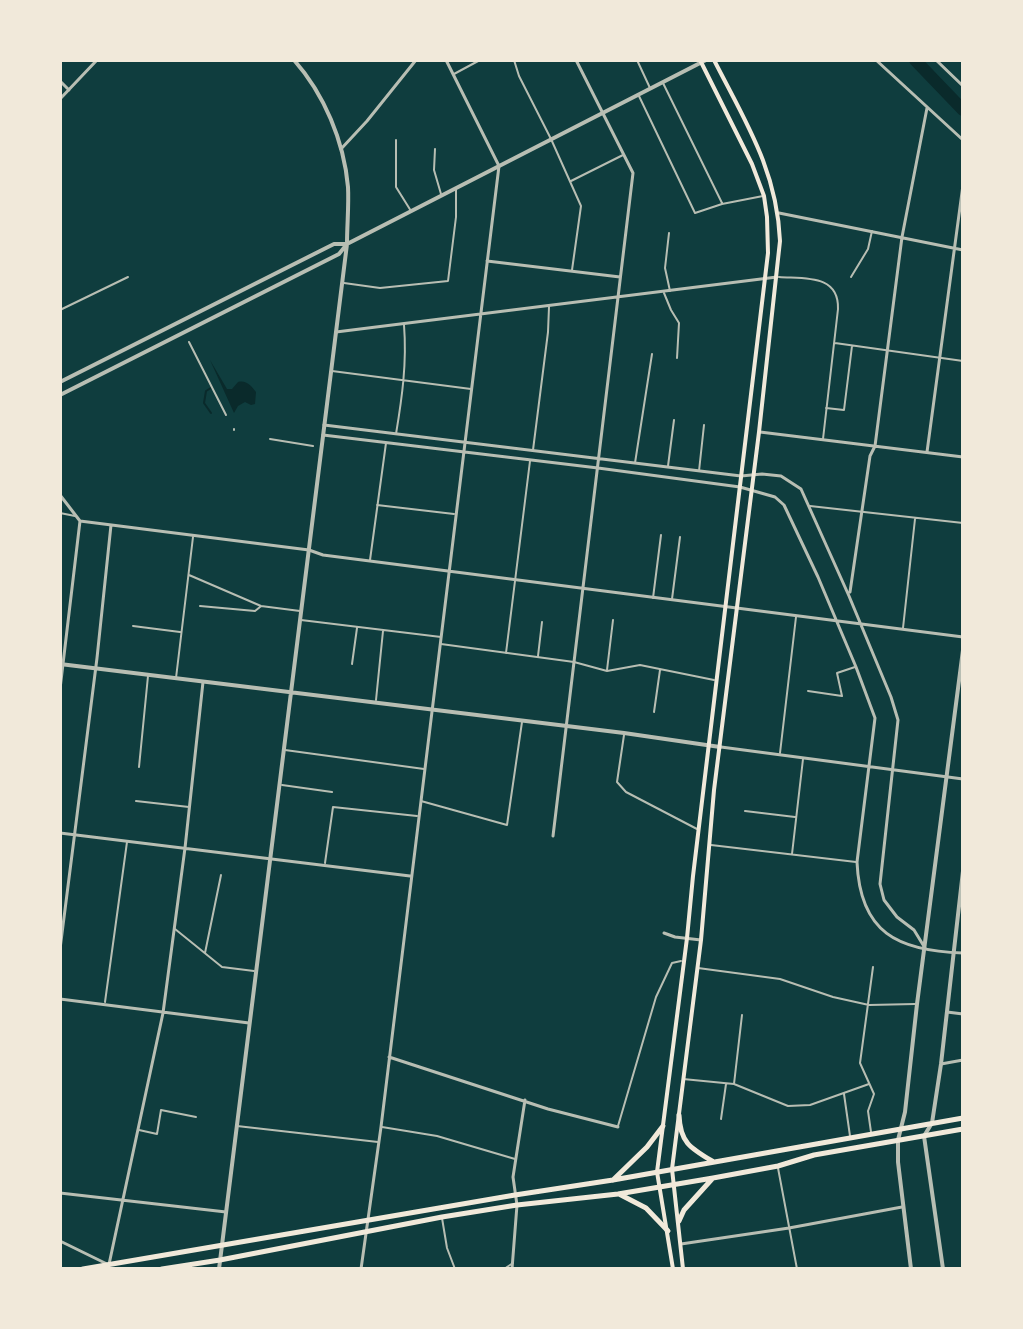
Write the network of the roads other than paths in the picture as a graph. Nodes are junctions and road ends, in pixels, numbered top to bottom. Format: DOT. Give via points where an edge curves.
graph roads {
  1 [pos="97,60"];
  2 [pos="294,60"];
  3 [pos="416,60"];
  4 [pos="446,60"];
  5 [pos="480,60"];
  6 [pos="514,60"];
  7 [pos="576,60"];
  8 [pos="637,60"];
  9 [pos="714,60"];
  10 [pos="876,60"];
  11 [pos="936,60"];
  12 [pos="703,61"];
  13 [pos="453,74"];
  14 [pos="60,81"];
  15 [pos="663,82"];
  16 [pos="963,86"];
  17 [pos="650,88"];
  18 [pos="69,90"];
  19 [pos="638,94"];
  20 [pos="60,99"];
  21 [pos="927,108"];
  22 [pos="602,112"];
  23 [pos="551,139"];
  24 [pos="396,140"];
  25 [pos="963,140"];
  26 [pos="341,149"];
  27 [pos="435,149"];
  28 [pos="624,155"];
  29 [pos="499,166"];
  30 [pos="570,182"];
  31 [pos="963,185"];
  32 [pos="456,187"];
  33 [pos="441,195"];
  34 [pos="764,196"];
  35 [pos="722,204"];
  36 [pos="411,211"];
  37 [pos="779,213"];
  38 [pos="872,231"];
  39 [pos="669,233"];
  40 [pos="902,237"];
  41 [pos="347,244"];
  42 [pos="954,249"];
  43 [pos="963,250"];
  44 [pos="487,261"];
  45 [pos="572,271"];
  46 [pos="128,277"];
  47 [pos="620,277"];
  48 [pos="778,277"];
  49 [pos="851,277"];
  50 [pos="765,279"];
  51 [pos="342,282"];
  52 [pos="667,292"];
  53 [pos="618,296"];
  54 [pos="549,305"];
  55 [pos="60,310"];
  56 [pos="480,314"];
  57 [pos="404,324"];
  58 [pos="336,332"];
  59 [pos="189,342"];
  60 [pos="834,343"];
  61 [pos="852,345"];
  62 [pos="888,350"];
  63 [pos="652,354"];
  64 [pos="677,358"];
  65 [pos="940,358"];
  66 [pos="963,361"];
  67 [pos="331,371"];
  68 [pos="404,381"];
  69 [pos="60,382"];
  70 [pos="471,389"];
  71 [pos="60,395"];
  72 [pos="826,408"];
  73 [pos="226,415"];
  74 [pos="674,420"];
  75 [pos="324,425"];
  76 [pos="704,425"];
  77 [pos="759,432"];
  78 [pos="396,434"];
  79 [pos="323,435"];
  80 [pos="270,439"];
  81 [pos="823,440"];
  82 [pos="386,442"];
  83 [pos="464,443"];
  84 [pos="313,446"];
  85 [pos="875,446"];
  86 [pos="533,450"];
  87 [pos="463,452"];
  88 [pos="927,452"];
  89 [pos="963,457"];
  90 [pos="598,459"];
  91 [pos="530,460"];
  92 [pos="635,463"];
  93 [pos="668,467"];
  94 [pos="598,468"];
  95 [pos="699,471"];
  96 [pos="754,474"];
  97 [pos="741,476"];
  98 [pos="740,487"];
  99 [pos="752,490"];
  100 [pos="60,495"];
  101 [pos="377,505"];
  102 [pos="808,505"];
  103 [pos="860,512"];
  104 [pos="60,513"];
  105 [pos="455,514"];
  106 [pos="76,516"];
  107 [pos="915,517"];
  108 [pos="80,521"];
  109 [pos="963,523"];
  110 [pos="111,525"];
  111 [pos="661,535"];
  112 [pos="193,536"];
  113 [pos="680,537"];
  114 [pos="309,550"];
  115 [pos="370,561"];
  116 [pos="449,572"];
  117 [pos="188,574"];
  118 [pos="515,580"];
  119 [pos="583,589"];
  120 [pos="849,596"];
  121 [pos="653,598"];
  122 [pos="671,600"];
  123 [pos="200,606"];
  124 [pos="261,606"];
  125 [pos="725,607"];
  126 [pos="736,608"];
  127 [pos="301,611"];
  128 [pos="797,615"];
  129 [pos="300,619"];
  130 [pos="613,620"];
  131 [pos="836,620"];
  132 [pos="542,622"];
  133 [pos="860,624"];
  134 [pos="133,626"];
  135 [pos="357,626"];
  136 [pos="903,629"];
  137 [pos="384,630"];
  138 [pos="181,632"];
  139 [pos="441,637"];
  140 [pos="963,637"];
  141 [pos="440,644"];
  142 [pos="963,650"];
  143 [pos="506,655"];
  144 [pos="538,658"];
  145 [pos="574,662"];
  146 [pos="61,664"];
  147 [pos="352,664"];
  148 [pos="856,667"];
  149 [pos="660,668"];
  150 [pos="95,669"];
  151 [pos="607,671"];
  152 [pos="148,675"];
  153 [pos="176,678"];
  154 [pos="717,680"];
  155 [pos="203,682"];
  156 [pos="60,689"];
  157 [pos="808,691"];
  158 [pos="290,692"];
  159 [pos="375,703"];
  160 [pos="431,710"];
  161 [pos="654,712"];
  162 [pos="522,721"];
  163 [pos="567,726"];
  164 [pos="624,733"];
  165 [pos="709,746"];
  166 [pos="720,747"];
  167 [pos="284,750"];
  168 [pos="780,754"];
  169 [pos="803,758"];
  170 [pos="869,766"];
  171 [pos="139,767"];
  172 [pos="424,769"];
  173 [pos="893,769"];
  174 [pos="946,776"];
  175 [pos="963,779"];
  176 [pos="279,785"];
  177 [pos="332,792"];
  178 [pos="420,800"];
  179 [pos="136,801"];
  180 [pos="190,807"];
  181 [pos="745,811"];
  182 [pos="418,816"];
  183 [pos="796,817"];
  184 [pos="698,830"];
  185 [pos="60,833"];
  186 [pos="74,834"];
  187 [pos="553,836"];
  188 [pos="127,841"];
  189 [pos="710,844"];
  190 [pos="185,848"];
  191 [pos="792,854"];
  192 [pos="270,858"];
  193 [pos="857,862"];
  194 [pos="325,866"];
  195 [pos="963,871"];
  196 [pos="221,875"];
  197 [pos="411,876"];
  198 [pos="962,894"];
  199 [pos="175,929"];
  200 [pos="664,933"];
  201 [pos="687,938"];
  202 [pos="701,940"];
  203 [pos="60,949"];
  204 [pos="925,949"];
  205 [pos="953,953"];
  206 [pos="963,953"];
  207 [pos="205,955"];
  208 [pos="684,961"];
  209 [pos="873,967"];
  210 [pos="697,968"];
  211 [pos="255,971"];
  212 [pos="60,999"];
  213 [pos="917,1004"];
  214 [pos="105,1005"];
  215 [pos="869,1005"];
  216 [pos="945,1012"];
  217 [pos="163,1013"];
  218 [pos="963,1014"];
  219 [pos="742,1015"];
  220 [pos="249,1023"];
  221 [pos="389,1057"];
  222 [pos="963,1060"];
  223 [pos="941,1064"];
  224 [pos="683,1079"];
  225 [pos="726,1083"];
  226 [pos="734,1084"];
  227 [pos="869,1084"];
  228 [pos="844,1093"];
  229 [pos="525,1100"];
  230 [pos="679,1115"];
  231 [pos="196,1117"];
  232 [pos="963,1118"];
  233 [pos="721,1119"];
  234 [pos="932,1123"];
  235 [pos="236,1126"];
  236 [pos="663,1126"];
  237 [pos="381,1127"];
  238 [pos="618,1127"];
  239 [pos="900,1129"];
  240 [pos="963,1129"];
  241 [pos="139,1130"];
  242 [pos="871,1134"];
  243 [pos="924,1136"];
  244 [pos="850,1138"];
  245 [pos="898,1140"];
  246 [pos="379,1142"];
  247 [pos="515,1159"];
  248 [pos="713,1161"];
  249 [pos="778,1166"];
  250 [pos="672,1169"];
  251 [pos="657,1172"];
  252 [pos="713,1178"];
  253 [pos="613,1180"];
  254 [pos="674,1185"];
  255 [pos="660,1187"];
  256 [pos="60,1193"];
  257 [pos="618,1194"];
  258 [pos="515,1195"];
  259 [pos="125,1200"];
  260 [pos="517,1205"];
  261 [pos="905,1206"];
  262 [pos="226,1212"];
  263 [pos="442,1217"];
  264 [pos="368,1221"];
  265 [pos="679,1221"];
  266 [pos="789,1228"];
  267 [pos="367,1231"];
  268 [pos="668,1231"];
  269 [pos="60,1241"];
  270 [pos="681,1244"];
  271 [pos="222,1245"];
  272 [pos="220,1260"];
  273 [pos="513,1262"];
  274 [pos="109,1267"];
  275 [pos="83,1269"];
  276 [pos="162,1269"];
  277 [pos="219,1269"];
  278 [pos="361,1269"];
  279 [pos="455,1269"];
  280 [pos="504,1269"];
  281 [pos="512,1269"];
  282 [pos="673,1269"];
  283 [pos="683,1269"];
  284 [pos="797,1269"];
  285 [pos="911,1269"];
  286 [pos="943,1269"];
  1 -- 18 [label="street"];
  2 -- 26 [label="street" via="318,94"];
  3 -- 26 [label="street"];
  4 -- 13 [label="street"];
  5 -- 13 [label="street"];
  6 -- 23 [label="street"];
  7 -- 22 [label="street"];
  8 -- 17 [label="street"];
  9 -- 37 [label="main road" via="763,157"];
  10 -- 21 [label="street"];
  11 -- 16 [label="street"];
  12 -- 15 [label="street"];
  12 -- 34 [label="main road"];
  13 -- 29 [label="street"];
  14 -- 18 [label="street"];
  15 -- 17 [label="street"];
  15 -- 35 [label="street"];
  17 -- 19 [label="street"];
  18 -- 20 [label="street"];
  19 -- 22 [label="street"];
  19 -- 35 [label="street" via="695,213"];
  21 -- 25 [label="street"];
  21 -- 40 [label="street"];
  22 -- 23 [label="street"];
  22 -- 28 [label="street"];
  23 -- 29 [label="street"];
  23 -- 30 [label="street"];
  24 -- 36 [label="street" via="396,187"];
  26 -- 41 [label="street" via="348,189"];
  27 -- 33 [label="street"];
  28 -- 30 [label="street"];
  28 -- 47 [label="street" via="633,173"];
  29 -- 32 [label="street"];
  29 -- 44 [label="street"];
  30 -- 45 [label="street" via="581,206"];
  31 -- 42 [label="street"];
  32 -- 33 [label="street"];
  32 -- 51 [label="street" via="448,281 380,288"];
  33 -- 36 [label="street"];
  34 -- 35 [label="street"];
  34 -- 50 [label="main road"];
  36 -- 41 [label="street"];
  37 -- 38 [label="street"];
  37 -- 48 [label="main road"];
  38 -- 40 [label="street"];
  38 -- 49 [label="street"];
  39 -- 52 [label="street"];
  40 -- 42 [label="street"];
  40 -- 62 [label="street"];
  41 -- 51 [label="street"];
  41 -- 69 [label="street" via="334,244"];
  41 -- 71 [label="street" via="339,254"];
  42 -- 43 [label="street"];
  42 -- 65 [label="street"];
  44 -- 45 [label="street"];
  44 -- 56 [label="street"];
  45 -- 47 [label="street"];
  46 -- 55 [label="street"];
  47 -- 53 [label="street"];
  48 -- 50 [label="street"];
  48 -- 60 [label="street" via="823,281 833,288 838,303"];
  48 -- 77 [label="main road"];
  50 -- 52 [label="street"];
  50 -- 97 [label="main road"];
  51 -- 58 [label="street"];
  52 -- 53 [label="street"];
  52 -- 64 [label="street" via="679,323"];
  53 -- 54 [label="street"];
  53 -- 90 [label="street"];
  54 -- 56 [label="street"];
  54 -- 86 [label="street"];
  56 -- 57 [label="street"];
  56 -- 70 [label="street"];
  57 -- 58 [label="street"];
  57 -- 68 [label="street"];
  58 -- 67 [label="street"];
  59 -- 73 [label="street"];
  60 -- 61 [label="street"];
  60 -- 72 [label="street"];
  61 -- 62 [label="street"];
  61 -- 72 [label="street" via="844,410"];
  62 -- 65 [label="street"];
  62 -- 85 [label="street"];
  63 -- 92 [label="street"];
  65 -- 66 [label="street"];
  65 -- 88 [label="street"];
  67 -- 68 [label="street"];
  67 -- 75 [label="street"];
  68 -- 70 [label="street"];
  68 -- 78 [label="street"];
  70 -- 83 [label="street"];
  72 -- 81 [label="street"];
  74 -- 93 [label="street"];
  75 -- 78 [label="street"];
  75 -- 79 [label="street"];
  76 -- 95 [label="street"];
  77 -- 81 [label="street"];
  77 -- 96 [label="main road"];
  78 -- 83 [label="street"];
  79 -- 82 [label="street"];
  79 -- 114 [label="street"];
  80 -- 84 [label="street"];
  81 -- 85 [label="street"];
  82 -- 87 [label="street"];
  82 -- 101 [label="street"];
  83 -- 86 [label="street"];
  83 -- 87 [label="street"];
  85 -- 88 [label="street"];
  85 -- 103 [label="street"];
  86 -- 90 [label="street"];
  87 -- 91 [label="street"];
  87 -- 105 [label="street"];
  88 -- 89 [label="street"];
  90 -- 92 [label="street"];
  90 -- 94 [label="street"];
  91 -- 94 [label="street"];
  91 -- 118 [label="street"];
  92 -- 93 [label="street"];
  93 -- 95 [label="street"];
  94 -- 98 [label="street"];
  94 -- 119 [label="street"];
  95 -- 97 [label="street"];
  96 -- 97 [label="street"];
  96 -- 99 [label="main road"];
  96 -- 102 [label="street" via="781,476 801,489"];
  97 -- 98 [label="main road"];
  98 -- 99 [label="street"];
  98 -- 125 [label="main road"];
  99 -- 126 [label="main road"];
  99 -- 131 [label="street" via="784,505"];
  100 -- 106 [label="street"];
  101 -- 105 [label="street"];
  101 -- 115 [label="street"];
  102 -- 103 [label="street"];
  102 -- 120 [label="street"];
  103 -- 107 [label="street"];
  103 -- 120 [label="street"];
  104 -- 106 [label="street"];
  105 -- 116 [label="street"];
  106 -- 108 [label="street"];
  107 -- 109 [label="street"];
  107 -- 136 [label="street"];
  108 -- 110 [label="street"];
  108 -- 146 [label="street"];
  110 -- 112 [label="street"];
  110 -- 150 [label="street"];
  111 -- 121 [label="street"];
  112 -- 114 [label="street"];
  112 -- 117 [label="street"];
  113 -- 122 [label="street"];
  114 -- 115 [label="street"];
  114 -- 127 [label="street"];
  115 -- 116 [label="street"];
  116 -- 118 [label="street"];
  116 -- 139 [label="street"];
  117 -- 124 [label="street"];
  117 -- 138 [label="street"];
  118 -- 119 [label="street"];
  118 -- 143 [label="street"];
  119 -- 121 [label="street"];
  119 -- 145 [label="street"];
  120 -- 133 [label="street"];
  121 -- 122 [label="street"];
  122 -- 125 [label="street"];
  123 -- 124 [label="street" via="255,611"];
  124 -- 127 [label="street"];
  125 -- 126 [label="street"];
  125 -- 154 [label="main road"];
  126 -- 128 [label="street"];
  126 -- 166 [label="main road"];
  127 -- 129 [label="street"];
  128 -- 131 [label="street"];
  128 -- 168 [label="street"];
  129 -- 135 [label="street"];
  129 -- 158 [label="street"];
  130 -- 151 [label="street"];
  131 -- 133 [label="street"];
  131 -- 148 [label="street"];
  132 -- 144 [label="street"];
  133 -- 136 [label="street"];
  133 -- 173 [label="street" via="898,720"];
  134 -- 138 [label="street"];
  135 -- 137 [label="street"];
  135 -- 147 [label="street"];
  136 -- 140 [label="street"];
  137 -- 139 [label="street"];
  137 -- 159 [label="street"];
  138 -- 153 [label="street"];
  139 -- 141 [label="street"];
  141 -- 143 [label="street"];
  141 -- 160 [label="street"];
  142 -- 174 [label="street"];
  143 -- 144 [label="street"];
  144 -- 145 [label="street"];
  145 -- 151 [label="street"];
  145 -- 163 [label="street"];
  146 -- 150 [label="street"];
  146 -- 156 [label="street"];
  148 -- 157 [label="street" via="837,673 842,696"];
  148 -- 170 [label="street" via="875,718"];
  149 -- 151 [label="street" via="640,665"];
  149 -- 154 [label="street"];
  149 -- 161 [label="street"];
  150 -- 152 [label="street"];
  150 -- 186 [label="street"];
  152 -- 153 [label="street"];
  152 -- 171 [label="street"];
  153 -- 155 [label="street"];
  154 -- 165 [label="main road"];
  155 -- 158 [label="street"];
  155 -- 180 [label="street"];
  158 -- 159 [label="street"];
  158 -- 167 [label="street"];
  159 -- 160 [label="street"];
  160 -- 162 [label="street"];
  160 -- 172 [label="street"];
  162 -- 163 [label="street"];
  162 -- 178 [label="street" via="507,825"];
  163 -- 164 [label="street"];
  163 -- 187 [label="street"];
  164 -- 165 [label="street"];
  164 -- 184 [label="street" via="617,782 626,792"];
  165 -- 166 [label="street"];
  165 -- 184 [label="main road"];
  166 -- 168 [label="street"];
  166 -- 189 [label="main road"];
  167 -- 172 [label="street"];
  167 -- 176 [label="street"];
  168 -- 169 [label="street"];
  169 -- 170 [label="street"];
  169 -- 183 [label="street"];
  170 -- 173 [label="street"];
  170 -- 193 [label="street"];
  172 -- 178 [label="street"];
  173 -- 174 [label="street"];
  173 -- 204 [label="street" via="880,884 884,900"];
  174 -- 175 [label="street"];
  174 -- 204 [label="street"];
  176 -- 177 [label="street"];
  176 -- 192 [label="street"];
  178 -- 182 [label="street"];
  179 -- 180 [label="street"];
  180 -- 190 [label="street"];
  181 -- 183 [label="street"];
  182 -- 194 [label="street" via="333,807"];
  182 -- 197 [label="street"];
  183 -- 191 [label="street"];
  184 -- 201 [label="main road"];
  185 -- 186 [label="street"];
  186 -- 188 [label="street"];
  186 -- 203 [label="street"];
  188 -- 190 [label="street"];
  188 -- 214 [label="street"];
  189 -- 191 [label="street"];
  189 -- 202 [label="main road"];
  190 -- 192 [label="street"];
  190 -- 199 [label="street"];
  191 -- 193 [label="street"];
  192 -- 194 [label="street"];
  192 -- 211 [label="street"];
  193 -- 204 [label="street" via="862,900 875,922 908,946"];
  194 -- 197 [label="street"];
  195 -- 198 [label="street"];
  196 -- 207 [label="street"];
  197 -- 221 [label="street"];
  198 -- 205 [label="street"];
  199 -- 207 [label="street"];
  199 -- 217 [label="street"];
  200 -- 201 [label="street"];
  201 -- 202 [label="street"];
  201 -- 208 [label="main road"];
  202 -- 210 [label="main road"];
  204 -- 205 [label="street"];
  204 -- 213 [label="street"];
  205 -- 206 [label="street"];
  205 -- 216 [label="street"];
  207 -- 211 [label="street" via="222,967"];
  208 -- 236 [label="main road"];
  208 -- 238 [label="street" via="672,963 656,997"];
  209 -- 215 [label="street"];
  210 -- 215 [label="street" via="780,979"];
  210 -- 224 [label="main road"];
  211 -- 220 [label="street"];
  212 -- 214 [label="street"];
  213 -- 215 [label="street"];
  213 -- 239 [label="street"];
  214 -- 217 [label="street"];
  215 -- 227 [label="street" via="860,1063"];
  216 -- 218 [label="street"];
  216 -- 223 [label="street"];
  217 -- 220 [label="street"];
  217 -- 241 [label="street"];
  219 -- 226 [label="street"];
  220 -- 235 [label="street"];
  221 -- 229 [label="street"];
  221 -- 237 [label="street"];
  222 -- 223 [label="street"];
  223 -- 234 [label="street"];
  224 -- 225 [label="street"];
  224 -- 230 [label="main road"];
  225 -- 226 [label="street"];
  225 -- 233 [label="street"];
  226 -- 228 [label="street" via="788,1106 810,1105"];
  227 -- 228 [label="street"];
  227 -- 242 [label="street" via="874,1094 868,1111"];
  228 -- 244 [label="street"];
  229 -- 238 [label="street"];
  229 -- 247 [label="street"];
  230 -- 248 [label="main road" via="680,1133 692,1149"];
  230 -- 250 [label="main road"];
  231 -- 241 [label="street" via="161,1110 157,1134"];
  232 -- 234 [label="main road"];
  234 -- 239 [label="main road"];
  234 -- 243 [label="street"];
  235 -- 246 [label="street"];
  235 -- 262 [label="street"];
  236 -- 251 [label="main road"];
  236 -- 253 [label="main road"];
  237 -- 246 [label="street"];
  237 -- 247 [label="street" via="437,1136"];
  239 -- 242 [label="main road"];
  239 -- 245 [label="street"];
  240 -- 243 [label="main road"];
  241 -- 259 [label="street"];
  242 -- 244 [label="main road"];
  243 -- 245 [label="main road"];
  243 -- 286 [label="street"];
  244 -- 248 [label="main road"];
  245 -- 249 [label="main road"];
  245 -- 261 [label="street"];
  246 -- 264 [label="street"];
  247 -- 258 [label="street"];
  248 -- 250 [label="main road"];
  249 -- 252 [label="main road"];
  249 -- 266 [label="street"];
  250 -- 251 [label="main road"];
  250 -- 254 [label="main road"];
  251 -- 253 [label="main road"];
  251 -- 255 [label="main road"];
  252 -- 254 [label="main road"];
  252 -- 265 [label="main road"];
  253 -- 258 [label="main road"];
  254 -- 255 [label="main road"];
  254 -- 265 [label="main road"];
  255 -- 257 [label="main road"];
  255 -- 268 [label="main road"];
  256 -- 259 [label="street"];
  257 -- 260 [label="main road"];
  257 -- 268 [label="main road" via="646,1208"];
  258 -- 260 [label="street"];
  258 -- 264 [label="main road"];
  259 -- 262 [label="street"];
  259 -- 274 [label="street"];
  260 -- 263 [label="main road"];
  260 -- 273 [label="street"];
  261 -- 266 [label="street"];
  261 -- 285 [label="street"];
  262 -- 271 [label="street"];
  263 -- 267 [label="main road"];
  263 -- 279 [label="street"];
  264 -- 267 [label="street"];
  264 -- 271 [label="main road"];
  265 -- 270 [label="main road"];
  266 -- 270 [label="street"];
  266 -- 284 [label="street"];
  267 -- 272 [label="main road"];
  267 -- 278 [label="street"];
  268 -- 282 [label="main road"];
  269 -- 274 [label="street"];
  270 -- 283 [label="main road"];
  271 -- 272 [label="street"];
  271 -- 274 [label="main road"];
  272 -- 276 [label="main road"];
  272 -- 277 [label="street"];
  273 -- 280 [label="street"];
  273 -- 281 [label="street"];
  274 -- 275 [label="main road"];
}
